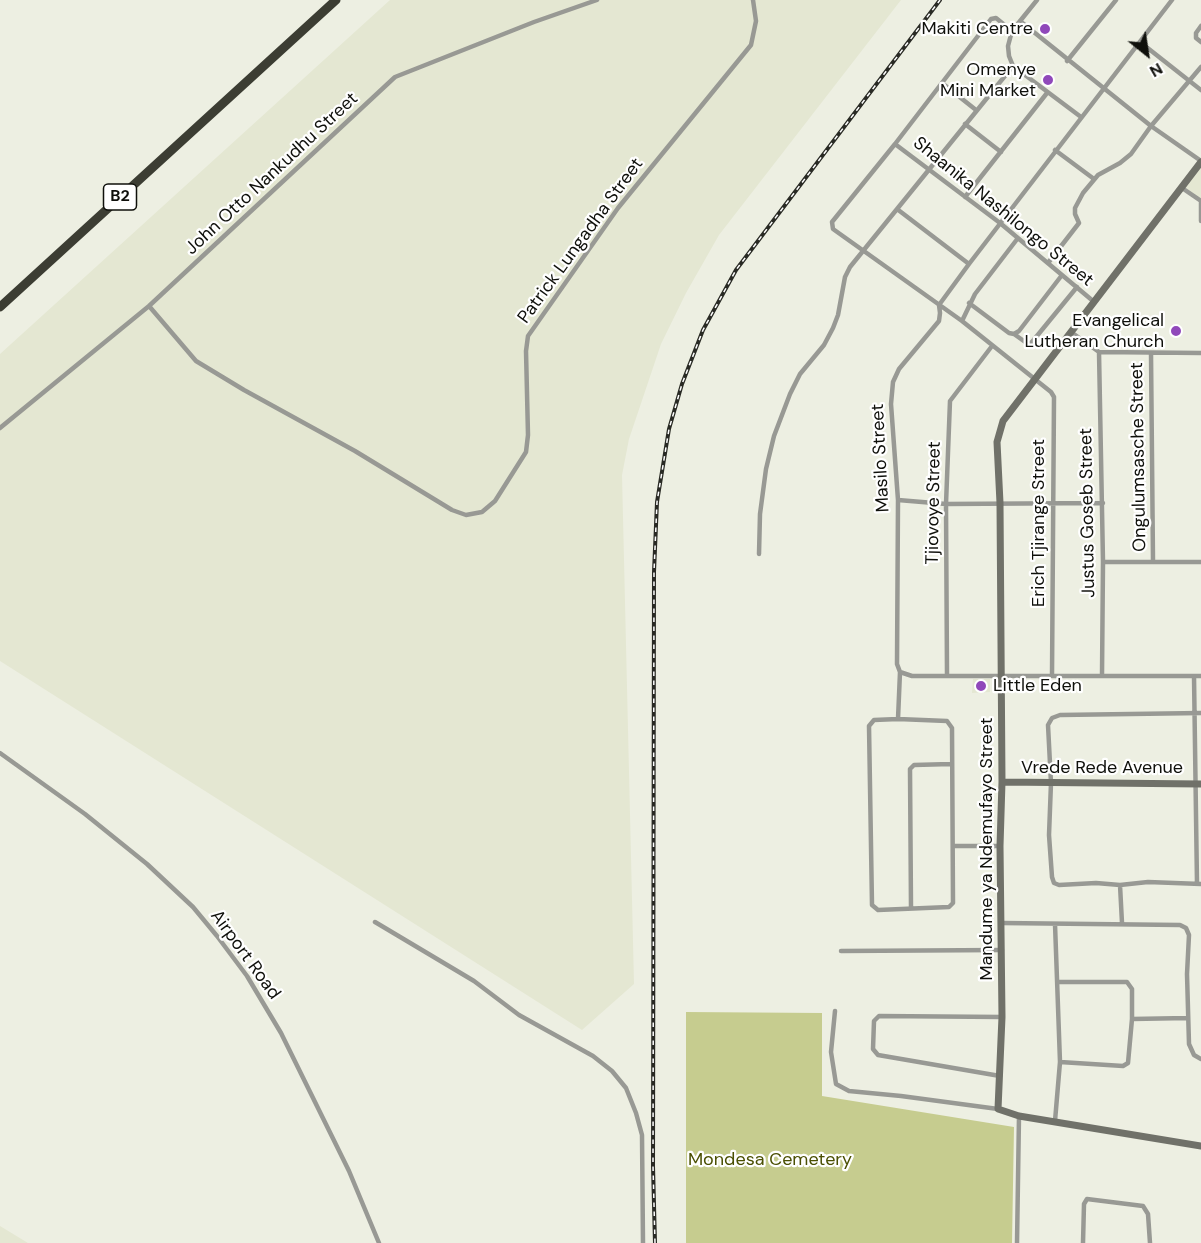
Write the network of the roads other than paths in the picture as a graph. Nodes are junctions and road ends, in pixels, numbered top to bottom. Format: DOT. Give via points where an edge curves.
graph roads {
  1 [pos="336,0"];
  2 [pos="597,0"];
  3 [pos="753,0"];
  4 [pos="1037,0"];
  5 [pos="1116,0"];
  6 [pos="1172,0"];
  7 [pos="1020,21"];
  8 [pos="1201,26"];
  9 [pos="1012,31"];
  10 [pos="1140,42"];
  11 [pos="1201,42"];
  12 [pos="1067,60"];
  13 [pos="1013,66"];
  14 [pos="1201,67"];
  15 [pos="1189,81"];
  16 [pos="942,83"];
  17 [pos="1103,89"];
  18 [pos="1201,90"];
  19 [pos="1047,93"];
  20 [pos="976,110"];
  21 [pos="1081,117"];
  22 [pos="965,124"];
  23 [pos="1151,126"];
  24 [pos="896,144"];
  25 [pos="1055,150"];
  26 [pos="1000,152"];
  27 [pos="1201,161"];
  28 [pos="929,170"];
  29 [pos="1094,179"];
  30 [pos="1182,188"];
  31 [pos="965,197"];
  32 [pos="1201,201"];
  33 [pos="897,209"];
  34 [pos="1201,221"];
  35 [pos="1000,223"];
  36 [pos="1018,238"];
  37 [pos="865,250"];
  38 [pos="1048,263"];
  39 [pos="969,264"];
  40 [pos="1062,275"];
  41 [pos="1077,287"];
  42 [pos="1093,301"];
  43 [pos="969,303"];
  44 [pos="149,306"];
  45 [pos="939,306"];
  46 [pos="0,307"];
  47 [pos="962,321"];
  48 [pos="1071,332"];
  49 [pos="1014,334"];
  50 [pos="992,346"];
  51 [pos="1099,352"];
  52 [pos="1151,353"];
  53 [pos="1201,353"];
  54 [pos="1035,379"];
  55 [pos="0,428"];
  56 [pos="898,500"];
  57 [pos="1000,503"];
  58 [pos="1052,503"];
  59 [pos="1103,503"];
  60 [pos="946,504"];
  61 [pos="759,554"];
  62 [pos="1153,561"];
  63 [pos="1201,561"];
  64 [pos="1103,562"];
  65 [pos="900,672"];
  66 [pos="947,675"];
  67 [pos="1001,675"];
  68 [pos="1052,675"];
  69 [pos="1102,675"];
  70 [pos="1194,676"];
  71 [pos="1201,676"];
  72 [pos="1194,712"];
  73 [pos="1201,713"];
  74 [pos="898,719"];
  75 [pos="0,753"];
  76 [pos="951,764"];
  77 [pos="1002,782"];
  78 [pos="1051,783"];
  79 [pos="1199,783"];
  80 [pos="1199,826"];
  81 [pos="953,846"];
  82 [pos="1000,846"];
  83 [pos="1120,885"];
  84 [pos="1199,885"];
  85 [pos="911,908"];
  86 [pos="375,922"];
  87 [pos="1002,922"];
  88 [pos="1122,923"];
  89 [pos="1055,924"];
  90 [pos="1002,950"];
  91 [pos="841,951"];
  92 [pos="1058,982"];
  93 [pos="835,1011"];
  94 [pos="1002,1017"];
  95 [pos="1188,1018"];
  96 [pos="1132,1019"];
  97 [pos="1201,1059"];
  98 [pos="1060,1062"];
  99 [pos="1000,1076"];
  100 [pos="998,1109"];
  101 [pos="1019,1116"];
  102 [pos="1056,1121"];
  103 [pos="1201,1146"];
  104 [pos="379,1243"];
  105 [pos="643,1243"];
  106 [pos="1017,1243"];
  107 [pos="1083,1243"];
  108 [pos="1150,1243"];
  1 -- 46 [label="highway, B2"];
  2 -- 44 [label="street, John Otto Nankudhu Street" via="395,77"];
  3 -- 44 [label="street, Patrick Lungadha Street" via="756,21 751,45 618,208 528,336 526,452 495,501 482,512 466,515 452,510 196,361"];
  4 -- 7 [label="street"];
  5 -- 12 [label="street"];
  6 -- 10 [label="street, Masilo Street"];
  7 -- 9 [label="street"];
  7 -- 12 [label="street"];
  8 -- 11 [label="street" via="1196,38"];
  9 -- 13 [label="street" via="1008,46"];
  9 -- 16 [label="street, Erich Tjirange Street" via="996,18 991,19"];
  10 -- 15 [label="street"];
  10 -- 17 [label="street, Masilo Street"];
  12 -- 17 [label="street"];
  13 -- 19 [label="street"];
  13 -- 20 [label="street"];
  14 -- 15 [label="street"];
  15 -- 18 [label="street"];
  15 -- 23 [label="street"];
  16 -- 20 [label="street"];
  16 -- 24 [label="street, Erich Tjirange Street"];
  17 -- 21 [label="street, Masilo Street"];
  17 -- 23 [label="street"];
  19 -- 21 [label="street"];
  19 -- 26 [label="street"];
  20 -- 22 [label="street"];
  21 -- 25 [label="street, Masilo Street"];
  22 -- 26 [label="street"];
  22 -- 28 [label="street"];
  23 -- 27 [label="street"];
  23 -- 29 [label="street" via="1125,160"];
  24 -- 28 [label="street, Shaanika Nashilongo Street"];
  24 -- 37 [label="street, Erich Tjirange Street" via="832,222 833,229"];
  25 -- 29 [label="street"];
  25 -- 35 [label="street, Masilo Street"];
  26 -- 31 [label="street"];
  27 -- 30 [label="street, Mandume ya Ndemufayo Street"];
  28 -- 31 [label="street, Shaanika Nashilongo Street"];
  28 -- 33 [label="street"];
  29 -- 38 [label="street" via="1075,208 1079,223"];
  30 -- 32 [label="street"];
  30 -- 42 [label="street, Mandume ya Ndemufayo Street"];
  31 -- 35 [label="street, Shaanika Nashilongo Street"];
  32 -- 34 [label="street"];
  33 -- 37 [label="street"];
  33 -- 39 [label="street"];
  35 -- 36 [label="street, Shaanika Nashilongo Street"];
  35 -- 39 [label="street, Masilo Street"];
  36 -- 38 [label="street, Shaanika Nashilongo Street"];
  36 -- 43 [label="street"];
  37 -- 45 [label="street, Erich Tjirange Street"];
  37 -- 61 [label="street" via="845,277 833,328 800,374 774,436 764,479"];
  38 -- 40 [label="street, Shaanika Nashilongo Street"];
  39 -- 45 [label="street, Masilo Street"];
  40 -- 41 [label="street, Shaanika Nashilongo Street"];
  40 -- 49 [label="street"];
  41 -- 42 [label="street, Shaanika Nashilongo Street"];
  41 -- 49 [label="street" via="1032,342 1028,344"];
  42 -- 48 [label="street, Mandume ya Ndemufayo Street"];
  43 -- 47 [label="street"];
  43 -- 49 [label="street"];
  44 -- 55 [label="street, John Otto Nankudhu Street"];
  45 -- 47 [label="street, Erich Tjirange Street"];
  45 -- 56 [label="street, Masilo Street" via="939,321 899,369 893,382"];
  47 -- 50 [label="street, Erich Tjirange Street"];
  48 -- 51 [label="street"];
  48 -- 54 [label="street, Mandume ya Ndemufayo Street"];
  50 -- 54 [label="street, Erich Tjirange Street"];
  50 -- 60 [label="street, Tjiovoye Street" via="951,402"];
  51 -- 52 [label="street"];
  51 -- 59 [label="street, Justus Goseb Street"];
  52 -- 53 [label="street"];
  52 -- 62 [label="street, Ongulumsasche Street"];
  54 -- 57 [label="street, Mandume ya Ndemufayo Street" via="999,431"];
  54 -- 58 [label="street, Erich Tjirange Street" via="1054,397"];
  56 -- 60 [label="street"];
  56 -- 65 [label="street, Masilo Street"];
  57 -- 58 [label="street"];
  57 -- 60 [label="street"];
  57 -- 67 [label="street, Mandume ya Ndemufayo Street"];
  58 -- 59 [label="street"];
  58 -- 68 [label="street, Erich Tjirange Street"];
  59 -- 64 [label="street, Justus Goseb Street"];
  60 -- 66 [label="street, Tjiovoye Street"];
  62 -- 63 [label="street"];
  62 -- 64 [label="street"];
  64 -- 69 [label="street, Justus Goseb Street"];
  65 -- 66 [label="street" via="912,676"];
  65 -- 74 [label="street, Masilo Street"];
  66 -- 67 [label="street"];
  67 -- 68 [label="street"];
  67 -- 77 [label="street, Mandume ya Ndemufayo Street"];
  68 -- 69 [label="street"];
  69 -- 70 [label="street"];
  70 -- 71 [label="street"];
  70 -- 72 [label="street"];
  72 -- 73 [label="street"];
  72 -- 78 [label="street" via="1052,718 1048,725"];
  72 -- 79 [label="street"];
  74 -- 76 [label="street" via="951,723"];
  74 -- 85 [label="street" via="873,720 869,726 872,905 878,910"];
  75 -- 104 [label="street, Airport Road" via="147,864 193,907 217,936 247,976 281,1033 350,1171"];
  76 -- 81 [label="street"];
  76 -- 85 [label="street" via="914,765 910,770"];
  77 -- 78 [label="street, Vrede Rede Avenue"];
  77 -- 82 [label="street, Mandume ya Ndemufayo Street"];
  78 -- 79 [label="street, Vrede Rede Avenue"];
  78 -- 83 [label="street" via="1049,835 1054,883"];
  79 -- 80 [label="street"];
  80 -- 84 [label="street"];
  81 -- 82 [label="street"];
  81 -- 85 [label="street" via="953,903 949,908"];
  82 -- 87 [label="street, Mandume ya Ndemufayo Street"];
  83 -- 84 [label="street"];
  83 -- 88 [label="street"];
  86 -- 105 [label="street" via="612,1071 626,1089 642,1135"];
  87 -- 89 [label="street"];
  87 -- 90 [label="street, Mandume ya Ndemufayo Street"];
  88 -- 89 [label="street"];
  88 -- 95 [label="street" via="1186,928"];
  89 -- 92 [label="street"];
  90 -- 91 [label="street"];
  90 -- 94 [label="street, Mandume ya Ndemufayo Street"];
  92 -- 96 [label="street" via="1127,982 1132,989"];
  92 -- 98 [label="street"];
  93 -- 100 [label="street" via="831,1052 836,1084 849,1091"];
  94 -- 99 [label="street, Mandume ya Ndemufayo Street"];
  94 -- 99 [label="street" via="879,1016 874,1021 873,1049 878,1055"];
  95 -- 96 [label="street"];
  95 -- 97 [label="street" via="1189,1044"];
  96 -- 98 [label="street" via="1129,1059 1123,1065"];
  98 -- 102 [label="street"];
  99 -- 100 [label="street, Mandume ya Ndemufayo Street"];
  100 -- 101 [label="street"];
  101 -- 102 [label="street"];
  101 -- 106 [label="street"];
  102 -- 103 [label="street"];
  107 -- 108 [label="street" via="1087,1199 1143,1206 1148,1214"];
}
